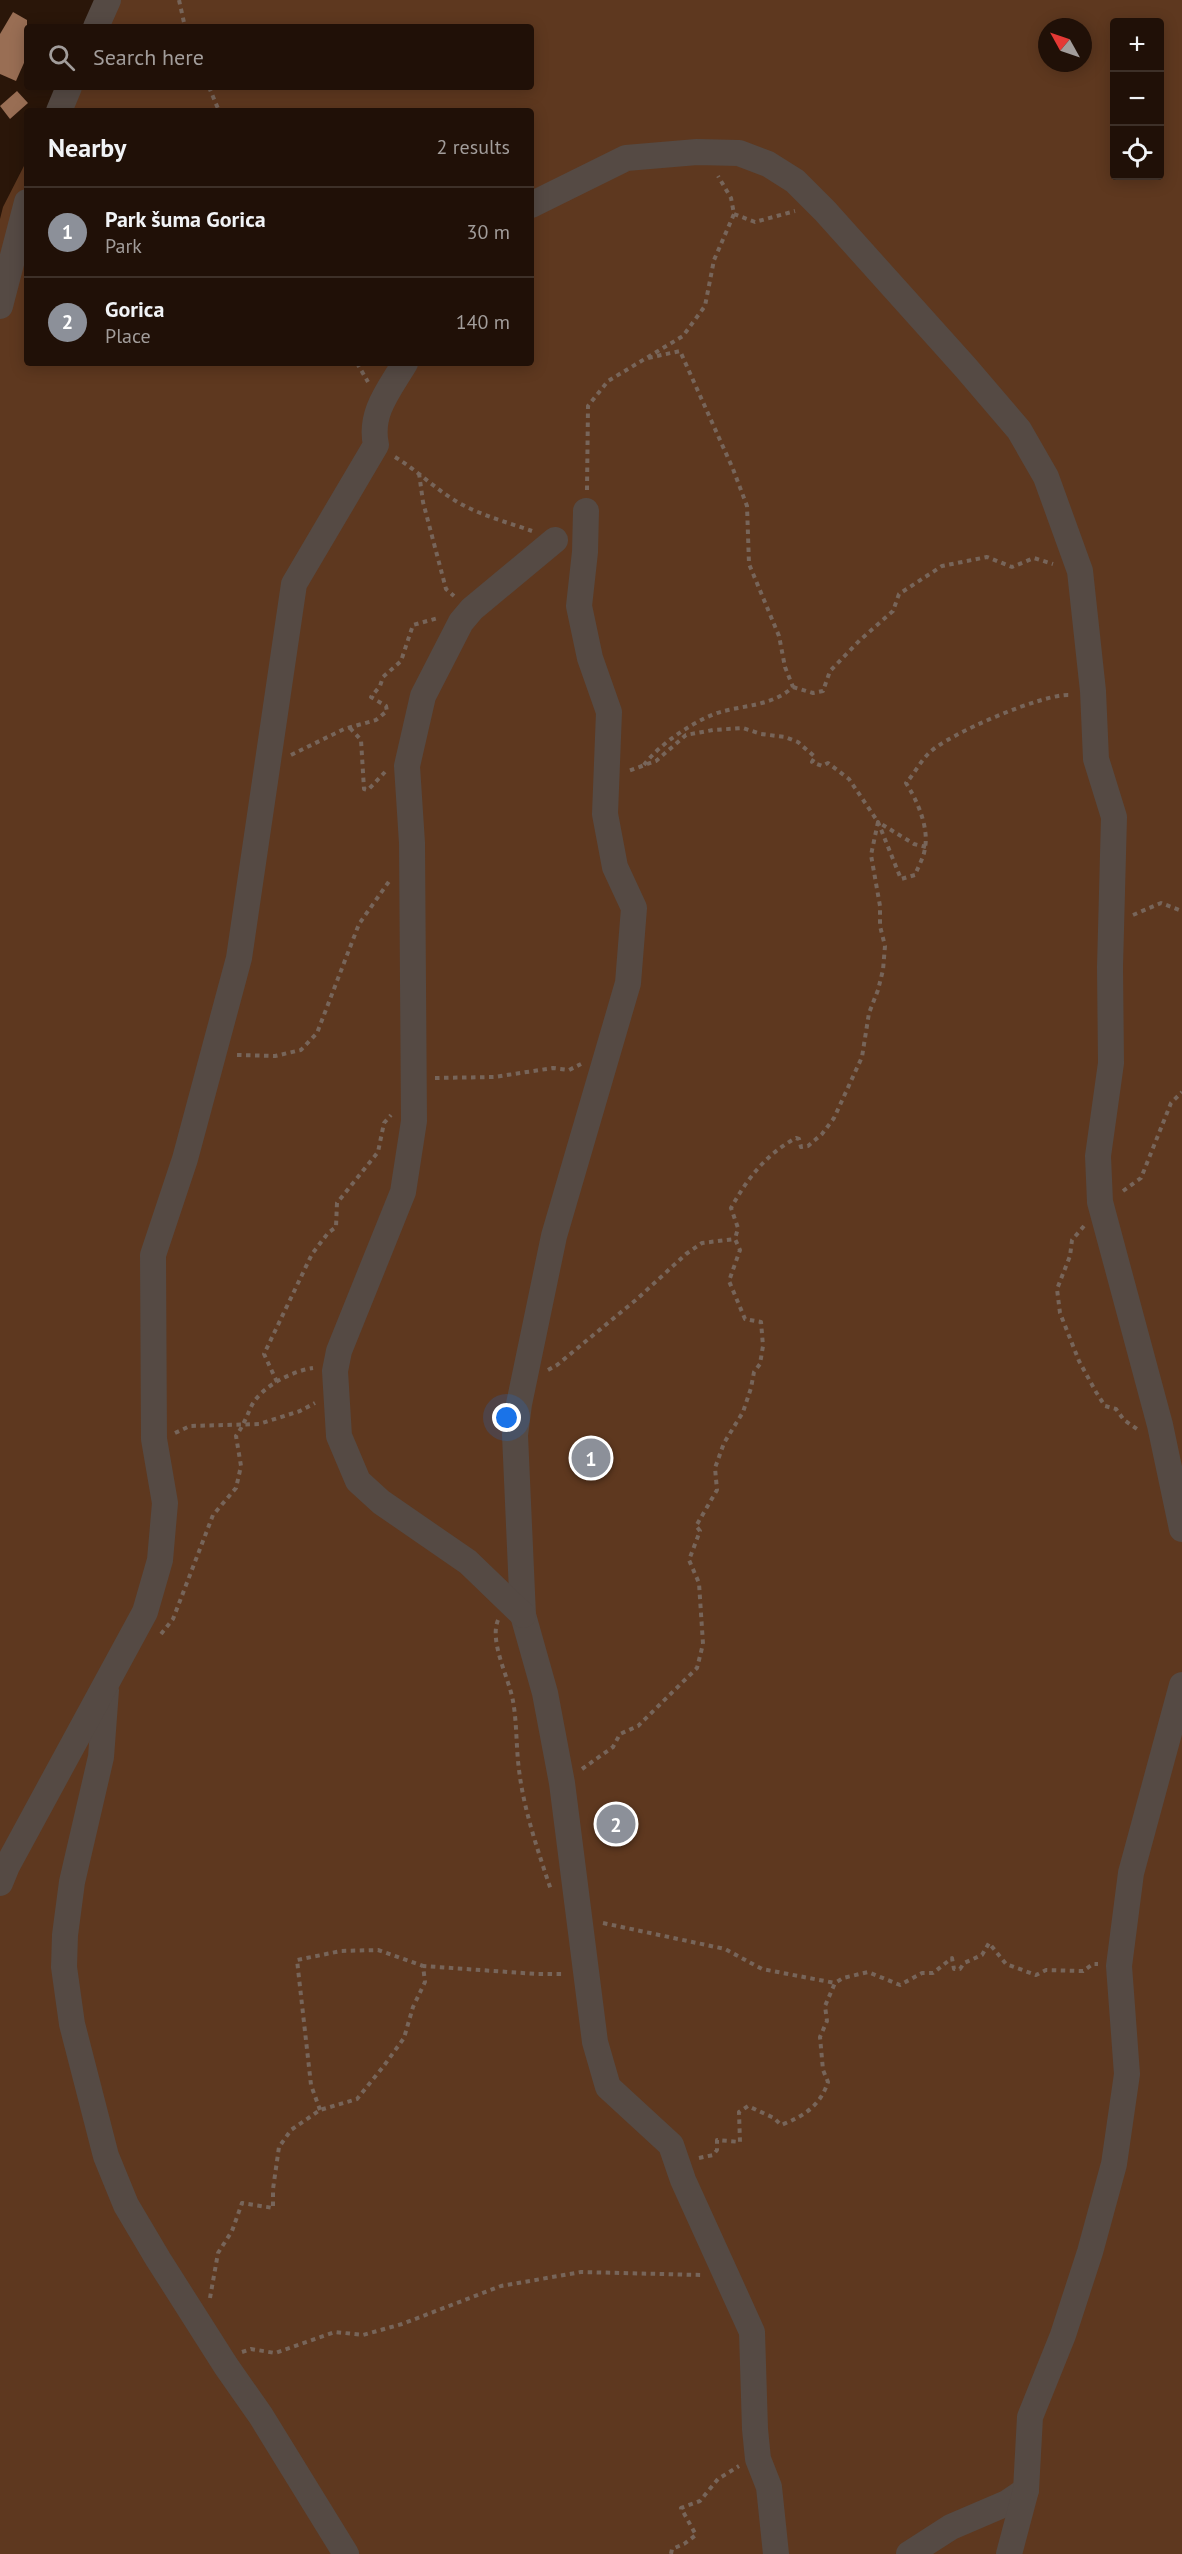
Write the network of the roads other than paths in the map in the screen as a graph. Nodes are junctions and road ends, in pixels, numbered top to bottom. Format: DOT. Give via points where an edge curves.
graph roads {
  1 [pos="108,0"];
  2 [pos="97,24"];
  3 [pos="68,90"];
  4 [pos="60,108"];
  5 [pos="534,204"];
  6 [pos="24,214"];
  7 [pos="0,306"];
  8 [pos="403,366"];
  9 [pos="586,511"];
  10 [pos="555,540"];
  11 [pos="1182,1529"];
  12 [pos="517,1609"];
  13 [pos="106,1681"];
  14 [pos="1182,1685"];
  15 [pos="0,1882"];
  16 [pos="1026,2490"];
  17 [pos="346,2554"];
  18 [pos="776,2554"];
  19 [pos="909,2554"];
  20 [pos="1010,2554"];
  1 -- 2 [label="street"];
  3 -- 4 [label="street"];
  5 -- 11 [label="street" via="626,158 739,153 768,164 795,182 825,211 1019,430 1046,477 1080,571 1094,691 1096,759 1114,817 1111,1064 1098,1156 1100,1202 1160,1425"];
  6 -- 7 [label="street"];
  8 -- 13 [label="street" via="380,403 373,430 376,445 294,584 239,958 185,1159 153,1255 154,1440 165,1503 160,1560 145,1612"];
  9 -- 12 [label="street" via="579,606 590,658 609,712 605,814 615,867 634,908 628,983 554,1236 523,1383 515,1435"];
  10 -- 12 [label="street" via="466,615 423,696 407,766 412,843 414,1121 403,1192 339,1351 335,1371 339,1436 358,1481 381,1502 468,1562"];
  12 -- 18 [label="street" via="545,1693 562,1783 595,2042 608,2087 671,2145 752,2332 758,2455 769,2487"];
  13 -- 15 [label="street"];
  13 -- 17 [label="street" via="101,1757 72,1882 64,1967 72,2024 106,2156 126,2205"];
  14 -- 16 [label="street" via="1131,1873 1119,1966 1127,2073 1114,2164 1063,2335 1030,2417"];
  16 -- 19 [label="street" via="1007,2503 951,2527"];
  16 -- 20 [label="street"];
}
